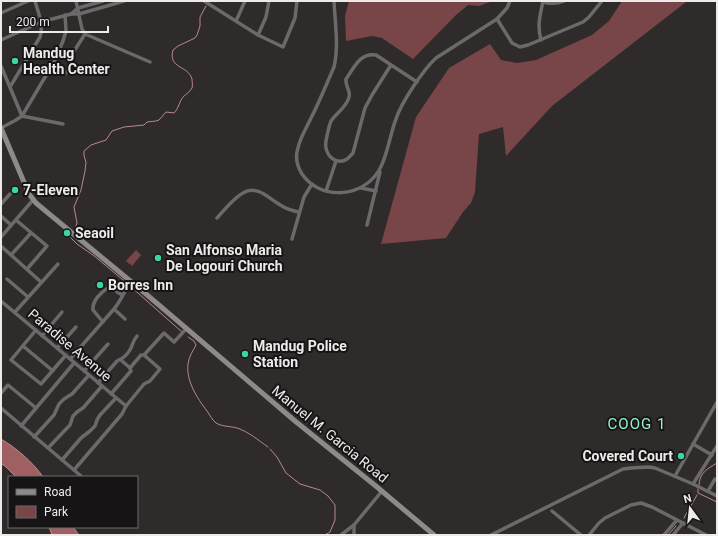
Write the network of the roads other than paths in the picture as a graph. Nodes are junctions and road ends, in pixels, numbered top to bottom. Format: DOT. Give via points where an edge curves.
graph roads {
  1 [pos="28,1"];
  2 [pos="35,1"];
  3 [pos="76,1"];
  4 [pos="103,1"];
  5 [pos="124,1"];
  6 [pos="204,1"];
  7 [pos="245,1"];
  8 [pos="269,1"];
  9 [pos="297,1"];
  10 [pos="334,1"];
  11 [pos="510,1"];
  12 [pos="564,1"];
  13 [pos="602,1"];
  14 [pos="543,2"];
  15 [pos="94,4"];
  16 [pos="78,8"];
  17 [pos="95,10"];
  18 [pos="1,13"];
  19 [pos="71,14"];
  20 [pos="79,14"];
  21 [pos="65,15"];
  22 [pos="497,19"];
  23 [pos="236,21"];
  24 [pos="41,22"];
  25 [pos="85,34"];
  26 [pos="258,35"];
  27 [pos="1,40"];
  28 [pos="541,40"];
  29 [pos="150,62"];
  30 [pos="390,65"];
  31 [pos="1,66"];
  32 [pos="66,73"];
  33 [pos="417,82"];
  34 [pos="10,87"];
  35 [pos="22,116"];
  36 [pos="63,124"];
  37 [pos="1,128"];
  38 [pos="4,142"];
  39 [pos="336,161"];
  40 [pos="381,168"];
  41 [pos="312,184"];
  42 [pos="361,188"];
  43 [pos="326,191"];
  44 [pos="376,191"];
  45 [pos="10,194"];
  46 [pos="33,200"];
  47 [pos="1,204"];
  48 [pos="299,212"];
  49 [pos="1,216"];
  50 [pos="217,218"];
  51 [pos="16,220"];
  52 [pos="11,225"];
  53 [pos="367,225"];
  54 [pos="31,233"];
  55 [pos="1,237"];
  56 [pos="292,239"];
  57 [pos="1,246"];
  58 [pos="11,255"];
  59 [pos="58,264"];
  60 [pos="27,269"];
  61 [pos="7,279"];
  62 [pos="131,281"];
  63 [pos="42,282"];
  64 [pos="122,295"];
  65 [pos="28,297"];
  66 [pos="1,301"];
  67 [pos="114,309"];
  68 [pos="14,312"];
  69 [pos="62,312"];
  70 [pos="125,319"];
  71 [pos="103,322"];
  72 [pos="76,327"];
  73 [pos="187,328"];
  74 [pos="36,330"];
  75 [pos="42,336"];
  76 [pos="137,336"];
  77 [pos="108,344"];
  78 [pos="23,346"];
  79 [pos="57,348"];
  80 [pos="66,355"];
  81 [pos="144,355"];
  82 [pos="70,359"];
  83 [pos="121,360"];
  84 [pos="74,362"];
  85 [pos="130,368"];
  86 [pos="52,371"];
  87 [pos="84,371"];
  88 [pos="89,375"];
  89 [pos="98,383"];
  90 [pos="102,386"];
  91 [pos="1,393"];
  92 [pos="111,394"];
  93 [pos="116,398"];
  94 [pos="717,402"];
  95 [pos="126,406"];
  96 [pos="1,408"];
  97 [pos="36,408"];
  98 [pos="21,426"];
  99 [pos="34,437"];
  100 [pos="693,444"];
  101 [pos="717,446"];
  102 [pos="48,448"];
  103 [pos="712,455"];
  104 [pos="62,460"];
  105 [pos="74,470"];
  106 [pos="81,476"];
  107 [pos="675,476"];
  108 [pos="715,479"];
  109 [pos="697,485"];
  110 [pos="382,491"];
  111 [pos="708,491"];
  112 [pos="717,496"];
  113 [pos="552,511"];
  114 [pos="677,520"];
  115 [pos="683,523"];
  116 [pos="354,525"];
  117 [pos="341,535"];
  118 [pos="354,535"];
  119 [pos="434,535"];
  120 [pos="490,535"];
  121 [pos="581,535"];
  122 [pos="589,535"];
  123 [pos="664,535"];
  124 [pos="673,535"];
  125 [pos="706,535"];
  1 -- 18 [label="street"];
  2 -- 24 [label="street"];
  3 -- 16 [label="street"];
  4 -- 15 [label="street"];
  5 -- 17 [label="street"];
  6 -- 23 [label="street"];
  7 -- 23 [label="street"];
  8 -- 26 [label="street" via="266,17"];
  9 -- 26 [label="street" via="295,18 283,47"];
  10 -- 41 [label="street" via="337,49 334,67 300,141 297,155 300,172"];
  11 -- 22 [label="street"];
  12 -- 14 [label="street" via="556,4"];
  13 -- 28 [label="street" via="582,22"];
  14 -- 28 [label="street" via="539,26"];
  15 -- 16 [label="street"];
  15 -- 17 [label="street"];
  16 -- 19 [label="street"];
  16 -- 20 [label="street"];
  17 -- 20 [label="street"];
  19 -- 20 [label="street"];
  19 -- 21 [label="street"];
  20 -- 25 [label="street"];
  21 -- 24 [label="street"];
  21 -- 35 [label="street" via="66,31 63,41 54,62"];
  22 -- 28 [label="street" via="512,44 516,46"];
  22 -- 33 [label="street" via="436,58"];
  23 -- 26 [label="street"];
  24 -- 27 [label="street"];
  24 -- 34 [label="street" via="42,33"];
  25 -- 29 [label="street"];
  25 -- 32 [label="street" via="71,56"];
  30 -- 33 [label="street"];
  30 -- 39 [label="street" via="365,108 353,153 346,160"];
  30 -- 39 [label="street" via="376,55 363,56 346,80 350,94 330,122 326,143 329,155"];
  31 -- 34 [label="street"];
  33 -- 40 [label="street" via="398,114"];
  34 -- 35 [label="street"];
  35 -- 36 [label="street"];
  35 -- 37 [label="street"];
  37 -- 38 [label="main road, Manuel M. Garcia Road"];
  38 -- 46 [label="main road, Manuel M. Garcia Road"];
  39 -- 43 [label="street"];
  40 -- 42 [label="street" via="376,176"];
  40 -- 44 [label="street"];
  41 -- 43 [label="street"];
  41 -- 48 [label="street"];
  42 -- 43 [label="street" via="334,193"];
  42 -- 44 [label="street"];
  44 -- 53 [label="street"];
  45 -- 47 [label="street"];
  46 -- 51 [label="street"];
  46 -- 62 [label="main road, Manuel M. Garcia Road"];
  48 -- 50 [label="street" via="282,206 255,190 243,193"];
  48 -- 56 [label="street"];
  49 -- 52 [label="street"];
  51 -- 52 [label="street"];
  51 -- 54 [label="street"];
  52 -- 55 [label="street"];
  54 -- 58 [label="street"];
  54 -- 60 [label="street" via="47,246"];
  57 -- 58 [label="street"];
  58 -- 60 [label="street"];
  59 -- 63 [label="street"];
  60 -- 63 [label="street"];
  61 -- 65 [label="street"];
  62 -- 64 [label="street"];
  62 -- 73 [label="main road, Manuel M. Garcia Road"];
  63 -- 65 [label="street"];
  64 -- 67 [label="street"];
  64 -- 71 [label="street" via="108,288 95,301 93,310"];
  65 -- 68 [label="street"];
  66 -- 68 [label="street, Paradise Avenue"];
  67 -- 70 [label="street"];
  67 -- 71 [label="street"];
  68 -- 74 [label="street, Paradise Avenue"];
  69 -- 75 [label="street"];
  71 -- 82 [label="street"];
  72 -- 79 [label="street"];
  73 -- 81 [label="street" via="174,342 164,333"];
  73 -- 110 [label="main road, Manuel M. Garcia Road" via="295,421"];
  74 -- 75 [label="street, Paradise Avenue"];
  74 -- 78 [label="street"];
  75 -- 79 [label="street, Paradise Avenue"];
  76 -- 83 [label="street"];
  77 -- 87 [label="street"];
  78 -- 86 [label="street"];
  78 -- 86 [label="street" via="11,360 41,384"];
  79 -- 80 [label="street, Paradise Avenue"];
  80 -- 82 [label="street, Paradise Avenue"];
  80 -- 86 [label="street"];
  81 -- 85 [label="street" via="141,355"];
  81 -- 95 [label="street" via="160,368"];
  82 -- 84 [label="street, Paradise Avenue"];
  83 -- 85 [label="street"];
  83 -- 89 [label="street" via="117,361"];
  84 -- 87 [label="street, Paradise Avenue"];
  84 -- 97 [label="street"];
  85 -- 92 [label="street" via="130,372"];
  87 -- 88 [label="street, Paradise Avenue"];
  88 -- 89 [label="street, Paradise Avenue"];
  88 -- 99 [label="street" via="59,404 54,414"];
  89 -- 90 [label="street, Paradise Avenue"];
  90 -- 92 [label="street, Paradise Avenue"];
  90 -- 102 [label="street" via="73,416 70,425"];
  91 -- 97 [label="street" via="8,385"];
  92 -- 93 [label="street, Paradise Avenue"];
  93 -- 95 [label="street, Paradise Avenue"];
  93 -- 104 [label="street" via="98,418 95,426"];
  94 -- 100 [label="street"];
  95 -- 105 [label="street"];
  96 -- 98 [label="street"];
  97 -- 98 [label="street"];
  98 -- 99 [label="street"];
  99 -- 102 [label="street"];
  100 -- 103 [label="street"];
  100 -- 107 [label="street"];
  101 -- 103 [label="street"];
  102 -- 104 [label="street"];
  103 -- 109 [label="street"];
  104 -- 105 [label="street"];
  105 -- 106 [label="street"];
  107 -- 109 [label="street"];
  107 -- 120 [label="street" via="649,467 623,469"];
  108 -- 111 [label="street"];
  109 -- 111 [label="street"];
  110 -- 116 [label="street"];
  110 -- 119 [label="main road, Manuel M. Garcia Road"];
  111 -- 112 [label="street"];
  113 -- 121 [label="street"];
  114 -- 115 [label="street"];
  114 -- 122 [label="street" via="648,505 637,504 605,518"];
  114 -- 123 [label="street"];
  115 -- 124 [label="street"];
  115 -- 125 [label="street"];
  116 -- 117 [label="street"];
  116 -- 118 [label="street"];
}
